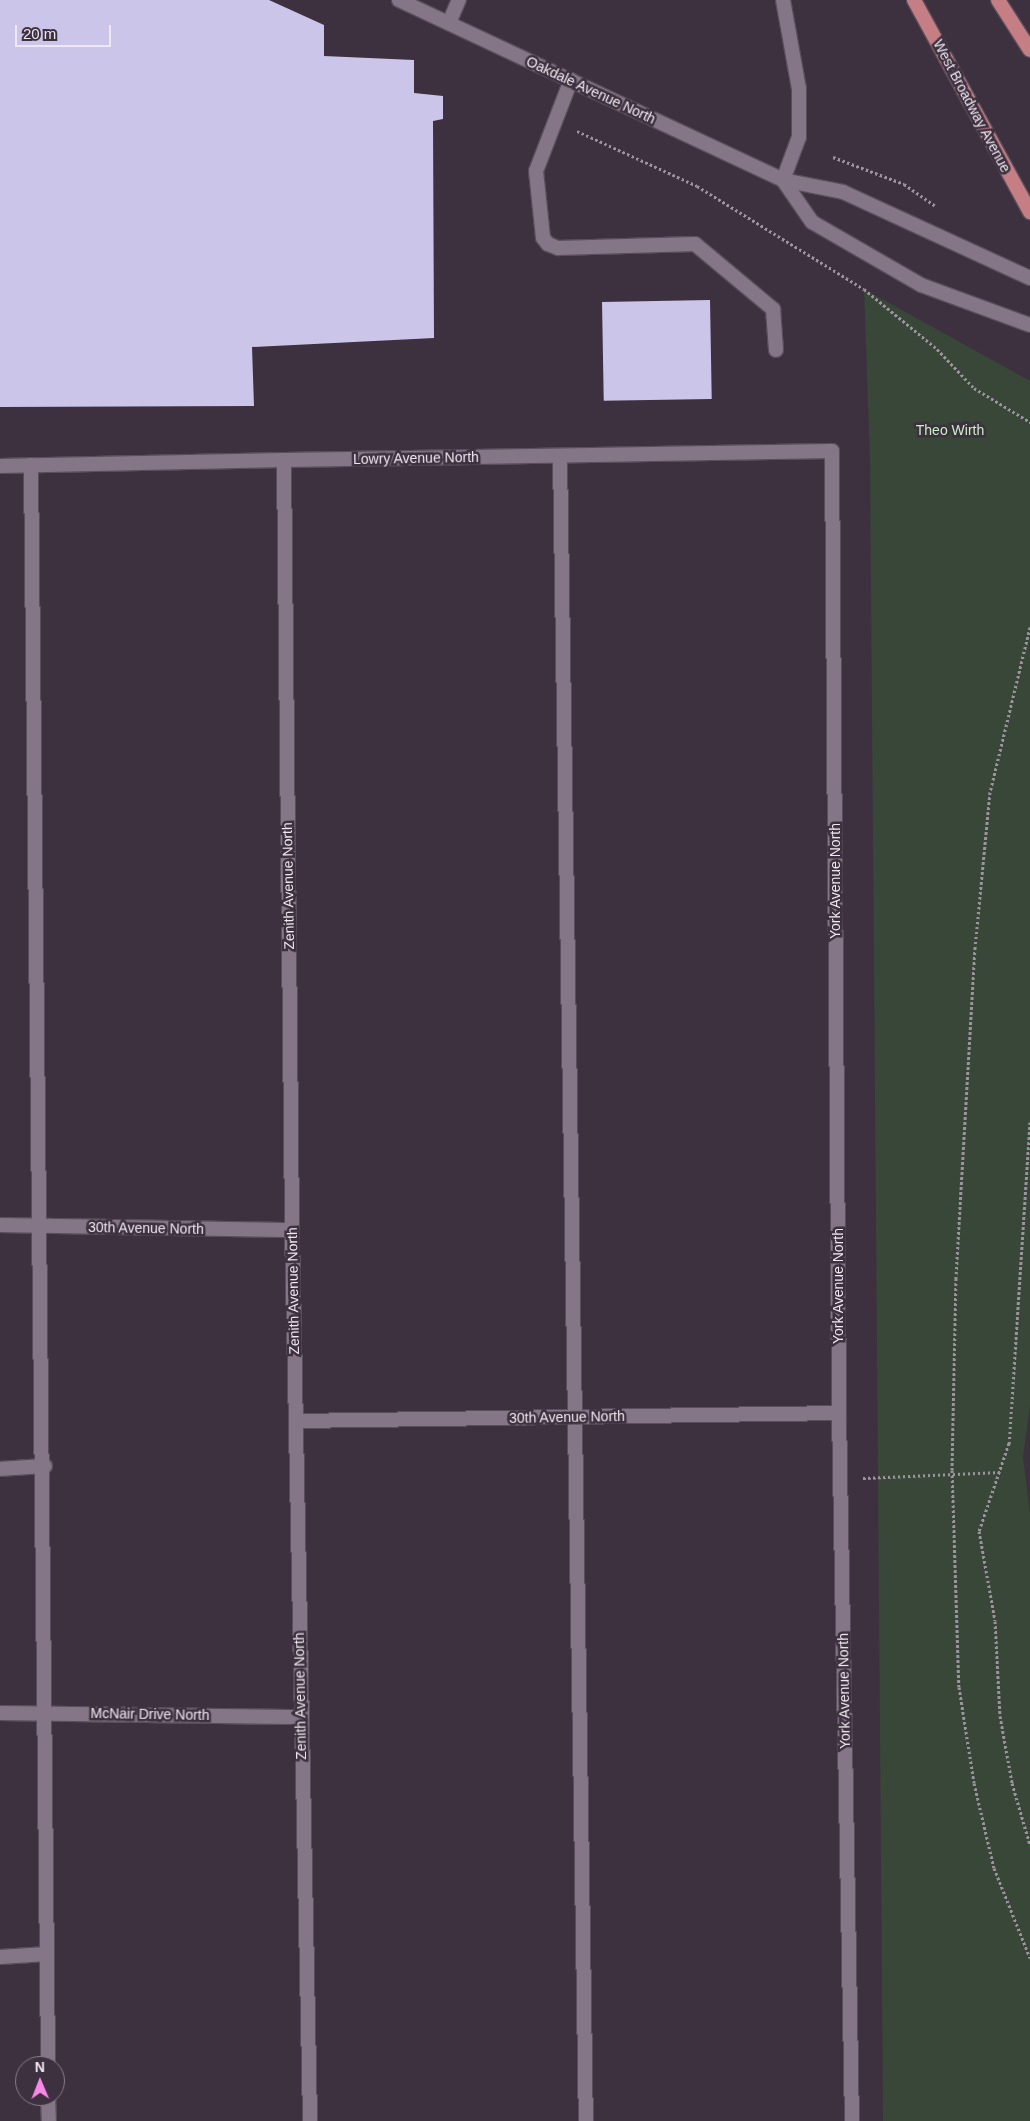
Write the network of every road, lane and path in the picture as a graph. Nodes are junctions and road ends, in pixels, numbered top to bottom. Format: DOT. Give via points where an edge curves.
graph roads {
  1 [pos="399,0"];
  2 [pos="459,0"];
  3 [pos="783,0"];
  4 [pos="914,0"];
  5 [pos="998,0"];
  6 [pos="449,22"];
  7 [pos="1030,50"];
  8 [pos="571,80"];
  9 [pos="556,121"];
  10 [pos="783,180"];
  11 [pos="1030,212"];
  12 [pos="1030,278"];
  13 [pos="1030,325"];
  14 [pos="776,350"];
  15 [pos="1030,422"];
  16 [pos="832,451"];
  17 [pos="560,456"];
  18 [pos="284,460"];
  19 [pos="31,465"];
  20 [pos="0,466"];
  21 [pos="1030,627"];
  22 [pos="1030,1122"];
  23 [pos="0,1225"];
  24 [pos="37,1226"];
  25 [pos="292,1230"];
  26 [pos="838,1413"];
  27 [pos="574,1417"];
  28 [pos="296,1421"];
  29 [pos="45,1466"];
  30 [pos="0,1469"];
  31 [pos="1001,1472"];
  32 [pos="952,1475"];
  33 [pos="840,1478"];
  34 [pos="46,1712"];
  35 [pos="0,1713"];
  36 [pos="300,1717"];
  37 [pos="1030,1845"];
  38 [pos="48,1954"];
  39 [pos="0,1957"];
  40 [pos="1030,1958"];
  41 [pos="48,2056"];
  42 [pos="48,2106"];
  43 [pos="49,2121"];
  44 [pos="310,2121"];
  45 [pos="586,2121"];
  46 [pos="852,2121"];
  1 -- 6 [label="street, Oakdale Avenue North"];
  2 -- 6 [label="street"];
  3 -- 10 [label="street" via="799,89 798,146"];
  4 -- 11 [label="main road, West Broadway Avenue"];
  5 -- 7 [label="main road"];
  6 -- 8 [label="street, Oakdale Avenue North"];
  8 -- 9 [label="street"];
  8 -- 10 [label="street, Oakdale Avenue North"];
  9 -- 14 [label="street" via="536,171 543,238 548,244 558,248 695,244 773,310"];
  9 -- 15 [label="path" via="697,186 864,289 937,349 974,388"];
  10 -- 12 [label="street, Oakdale Avenue North" via="843,192"];
  10 -- 13 [label="street" via="812,222 921,286"];
  16 -- 17 [label="street, Lowry Avenue North"];
  16 -- 26 [label="street, York Avenue North"];
  17 -- 18 [label="street, Lowry Avenue North"];
  17 -- 27 [label="street"];
  18 -- 19 [label="street, Lowry Avenue North"];
  18 -- 25 [label="street, Zenith Avenue North"];
  19 -- 20 [label="street, Lowry Avenue North"];
  19 -- 24 [label="street"];
  21 -- 32 [label="path" via="990,792 975,947 956,1278"];
  22 -- 31 [label="path" via="1015,1400"];
  23 -- 24 [label="street, 30th Avenue North"];
  24 -- 25 [label="street, 30th Avenue North"];
  24 -- 29 [label="street"];
  25 -- 28 [label="street, Zenith Avenue North"];
  26 -- 27 [label="street, 30th Avenue North"];
  26 -- 33 [label="street, York Avenue North"];
  27 -- 28 [label="street, 30th Avenue North"];
  27 -- 45 [label="street"];
  28 -- 36 [label="street, Zenith Avenue North"];
  29 -- 30 [label="street"];
  29 -- 34 [label="street"];
  31 -- 32 [label="path"];
  31 -- 37 [label="path" via="983,1514 979,1544 995,1621 1000,1716 1012,1782"];
  32 -- 33 [label="path"];
  32 -- 40 [label="path" via="959,1687 974,1783 994,1868"];
  33 -- 46 [label="street, York Avenue North"];
  34 -- 35 [label="street, McNair Drive North"];
  34 -- 36 [label="street, McNair Drive North"];
  34 -- 38 [label="street"];
  36 -- 44 [label="street, Zenith Avenue North"];
  38 -- 39 [label="street"];
  38 -- 41 [label="street"];
  42 -- 43 [label="street"];
}
